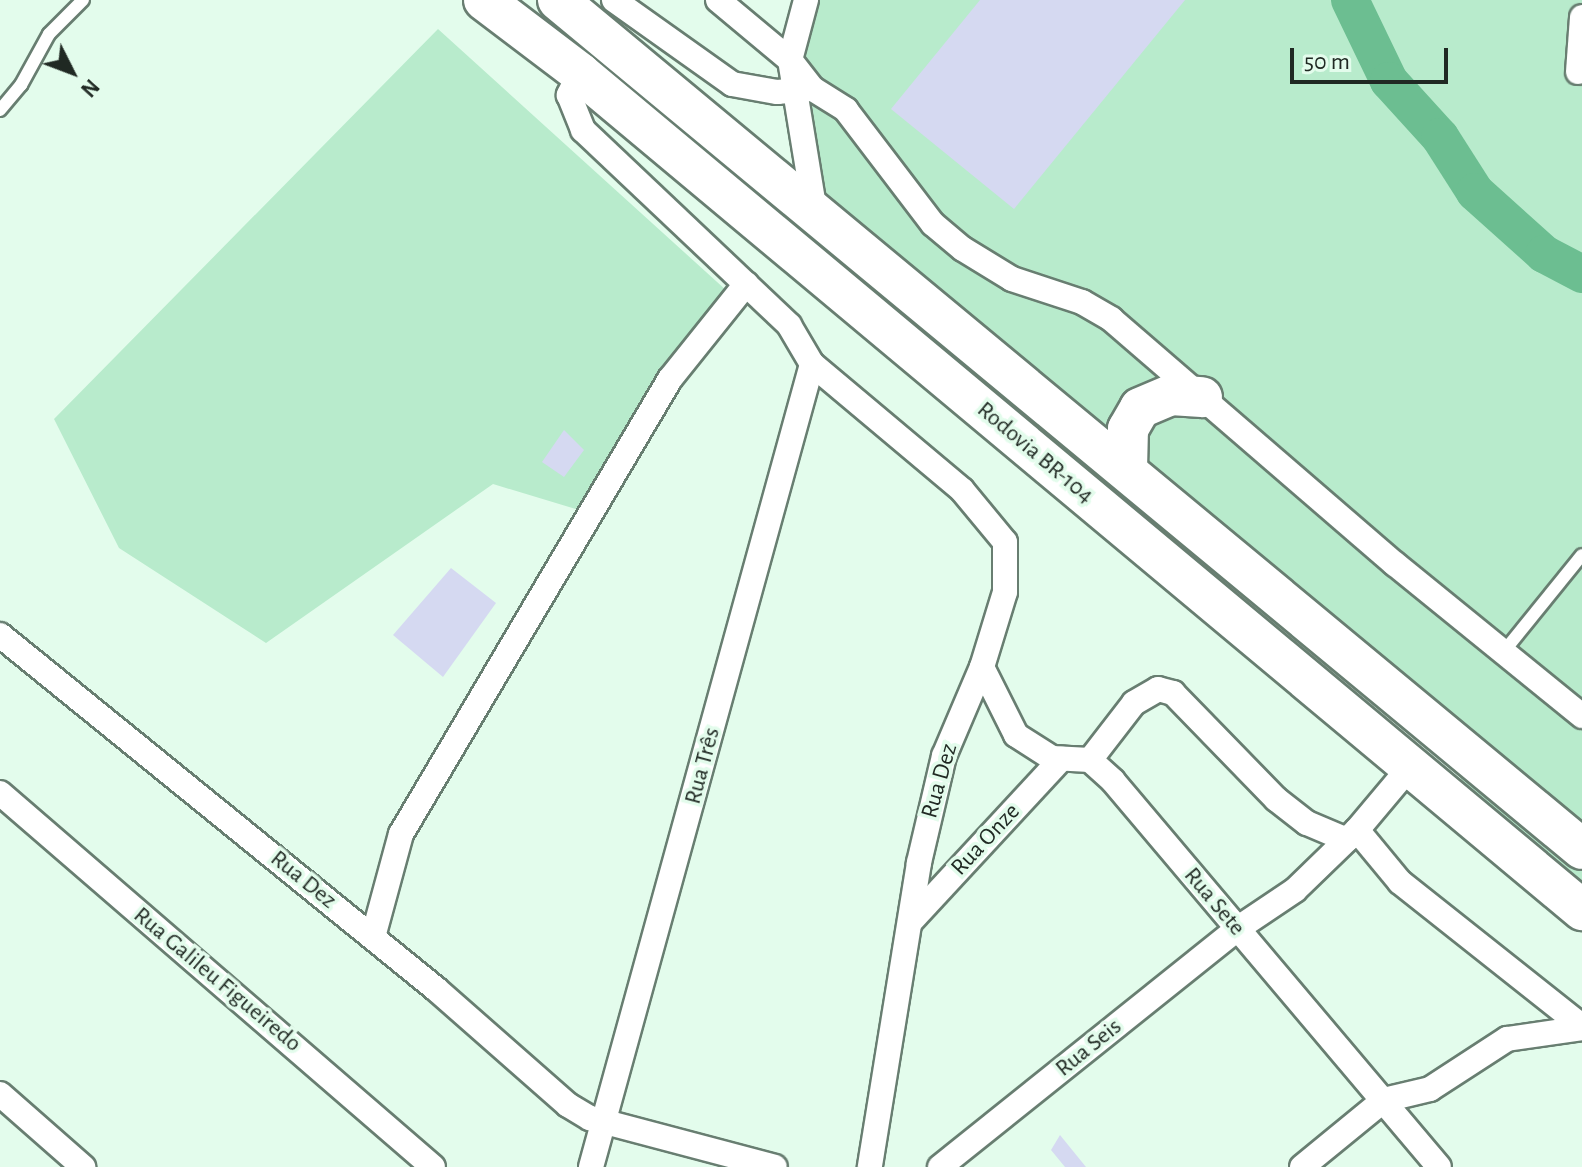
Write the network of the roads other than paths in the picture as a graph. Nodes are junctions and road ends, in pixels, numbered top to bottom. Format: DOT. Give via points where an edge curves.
graph roads {
  1 [pos="83,0"];
  2 [pos="484,0"];
  3 [pos="558,0"];
  4 [pos="614,0"];
  5 [pos="718,0"];
  6 [pos="806,0"];
  7 [pos="1582,17"];
  8 [pos="790,60"];
  9 [pos="1578,72"];
  10 [pos="580,73"];
  11 [pos="803,90"];
  12 [pos="0,110"];
  13 [pos="815,215"];
  14 [pos="746,284"];
  15 [pos="812,364"];
  16 [pos="1202,397"];
  17 [pos="1127,469"];
  18 [pos="1582,555"];
  19 [pos="0,635"];
  20 [pos="1505,650"];
  21 [pos="982,667"];
  22 [pos="1582,716"];
  23 [pos="1061,759"];
  24 [pos="1090,760"];
  25 [pos="1409,768"];
  26 [pos="0,793"];
  27 [pos="1352,835"];
  28 [pos="1582,849"];
  29 [pos="1582,910"];
  30 [pos="911,921"];
  31 [pos="1237,929"];
  32 [pos="373,937"];
  33 [pos="1582,1027"];
  34 [pos="0,1094"];
  35 [pos="1384,1100"];
  36 [pos="606,1123"];
  37 [pos="83,1167"];
  38 [pos="433,1167"];
  39 [pos="591,1167"];
  40 [pos="775,1167"];
  41 [pos="870,1167"];
  42 [pos="940,1167"];
  43 [pos="1302,1167"];
  44 [pos="1439,1167"];
  1 -- 12 [label="lane" via="49,34 21,85"];
  2 -- 10 [label="highway, Rodovia BR-104"];
  3 -- 13 [label="highway, Rodovia BR-104"];
  4 -- 11 [label="street" via="732,84"];
  5 -- 8 [label="street"];
  6 -- 8 [label="street"];
  7 -- 9 [label="street"];
  8 -- 11 [label="street"];
  10 -- 14 [label="street, Rua Dez" via="569,95 583,130"];
  10 -- 25 [label="highway, Rodovia BR-104"];
  11 -- 13 [label="street"];
  11 -- 16 [label="street" via="856,120 933,224 963,249 1012,279 1094,307"];
  13 -- 17 [label="highway, Rodovia BR-104"];
  14 -- 15 [label="street, Rua Dez" via="789,325"];
  14 -- 32 [label="street" via="670,379 401,834"];
  15 -- 21 [label="street, Rua Dez" via="985,513 1005,542 1005,592"];
  15 -- 36 [label="street, Rua Três"];
  16 -- 17 [label="highway" via="1171,395 1140,408 1128,429"];
  16 -- 20 [label="street" via="1395,564"];
  17 -- 28 [label="highway, Rodovia BR-104"];
  18 -- 20 [label="lane"];
  19 -- 32 [label="street, Rua Dez"];
  20 -- 22 [label="street"];
  21 -- 23 [label="street" via="1016,735"];
  21 -- 30 [label="street, Rua Dez" via="940,771"];
  23 -- 24 [label="street"];
  23 -- 30 [label="street, Rua Onze"];
  24 -- 27 [label="street" via="1134,703 1158,689 1173,693 1276,799 1307,823"];
  24 -- 31 [label="street, Rua Sete"];
  25 -- 27 [label="street, Rua Seis"];
  25 -- 29 [label="highway, Rodovia BR-104"];
  26 -- 38 [label="street, Rua Galileu Figueiredo"];
  27 -- 31 [label="street, Rua Seis" via="1295,890"];
  27 -- 33 [label="street" via="1400,882"];
  30 -- 41 [label="street, Rua Dez"];
  31 -- 35 [label="street, Rua Sete"];
  31 -- 42 [label="street, Rua Seis"];
  32 -- 36 [label="street, Rua Dez" via="568,1105"];
  33 -- 35 [label="street" via="1507,1039 1430,1089"];
  34 -- 37 [label="street"];
  35 -- 43 [label="street"];
  35 -- 44 [label="street, Rua Sete"];
  36 -- 39 [label="street, Rua Três"];
  36 -- 40 [label="street, Rua Dez"];
}
